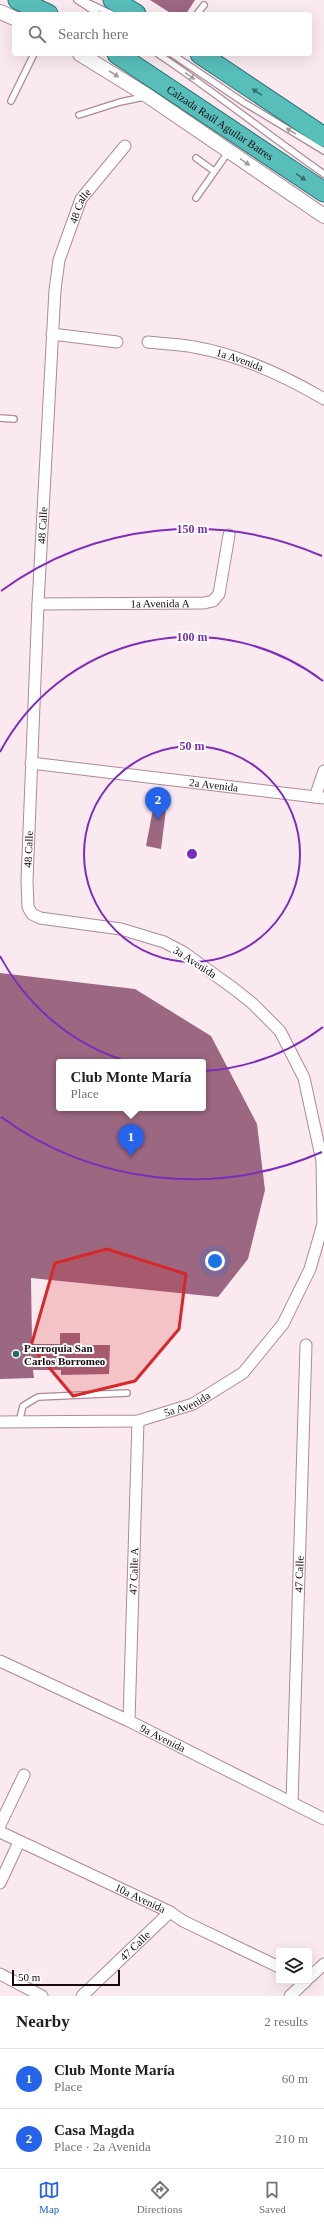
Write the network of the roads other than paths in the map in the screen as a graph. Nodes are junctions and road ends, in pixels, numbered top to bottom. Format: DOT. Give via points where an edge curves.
graph roads {
  1 [pos="18,0"];
  2 [pos="77,0"];
  3 [pos="82,0"];
  4 [pos="113,0"];
  5 [pos="204,5"];
  6 [pos="0,12"];
  7 [pos="44,12"];
  8 [pos="95,12"];
  9 [pos="108,12"];
  10 [pos="133,12"];
  11 [pos="199,12"];
  12 [pos="12,17"];
  13 [pos="33,56"];
  14 [pos="83,56"];
  15 [pos="120,56"];
  16 [pos="161,56"];
  17 [pos="175,56"];
  18 [pos="203,56"];
  19 [pos="148,96"];
  20 [pos="11,101"];
  21 [pos="79,115"];
  22 [pos="324,137"];
  23 [pos="125,146"];
  24 [pos="229,151"];
  25 [pos="324,151"];
  26 [pos="196,158"];
  27 [pos="214,171"];
  28 [pos="324,174"];
  29 [pos="324,192"];
  30 [pos="196,198"];
  31 [pos="324,216"];
  32 [pos="52,334"];
  33 [pos="117,342"];
  34 [pos="148,342"];
  35 [pos="324,399"];
  36 [pos="0,418"];
  37 [pos="14,419"];
  38 [pos="228,535"];
  39 [pos="38,604"];
  40 [pos="31,764"];
  41 [pos="324,771"];
  42 [pos="319,798"];
  43 [pos="40,918"];
  44 [pos="324,1224"];
  45 [pos="306,1345"];
  46 [pos="127,1393"];
  47 [pos="138,1421"];
  48 [pos="0,1422"];
  49 [pos="19,1422"];
  50 [pos="0,1661"];
  51 [pos="129,1721"];
  52 [pos="24,1775"];
  53 [pos="292,1803"];
  54 [pos="324,1819"];
  55 [pos="0,1825"];
  56 [pos="0,1832"];
  57 [pos="19,1842"];
  58 [pos="0,1883"];
  59 [pos="170,1912"];
  60 [pos="324,1964"];
  61 [pos="276,1966"];
  62 [pos="0,1974"];
  63 [pos="312,1975"];
  64 [pos="303,1984"];
  65 [pos="42,1996"];
  66 [pos="82,1996"];
  67 [pos="290,1996"];
  1 -- 7 [label="highway"];
  2 -- 8 [label="lane"];
  3 -- 9 [label="lane"];
  4 -- 10 [label="highway"];
  5 -- 11 [label="lane"];
  6 -- 12 [label="street"];
  13 -- 20 [label="lane"];
  14 -- 19 [label="street, one-way"];
  15 -- 29 [label="highway, Calzada Raúl Aguilar Batres, one-way"];
  16 -- 28 [label="lane, one-way" via="236,108 266,135"];
  25 -- 17 [label="lane, one-way" via="243,102"];
  22 -- 18 [label="highway, one-way"];
  19 -- 21 [label="lane"];
  19 -- 24 [label="street"];
  23 -- 32 [label="street, 48 Calle" via="81,199 74,215 59,260"];
  24 -- 27 [label="lane"];
  24 -- 31 [label="street, one-way"];
  26 -- 27 [label="lane"];
  27 -- 30 [label="lane"];
  32 -- 33 [label="street"];
  32 -- 39 [label="street, 48 Calle"];
  34 -- 35 [label="street, 1a Avenida" via="196,347 238,359 303,386"];
  36 -- 37 [label="lane"];
  38 -- 39 [label="street, 1a Avenida A" via="219,594 213,601"];
  39 -- 40 [label="street, 48 Calle"];
  40 -- 42 [label="street, 2a Avenida"];
  40 -- 43 [label="street, 48 Calle" via="28,906 32,914"];
  41 -- 42 [label="street"];
  43 -- 44 [label="street, 3a Avenida" via="135,932 164,942 183,952 248,999 280,1031 304,1078 322,1161"];
  44 -- 47 [label="street, 5a Avenida" via="310,1269 284,1324 243,1373 193,1404"];
  45 -- 53 [label="street, 47 Calle"];
  46 -- 49 [label="lane" via="38,1397 23,1406"];
  47 -- 49 [label="street, 5a Avenida"];
  47 -- 51 [label="street, 47 Calle A"];
  48 -- 49 [label="street, 5a Avenida"];
  50 -- 51 [label="street, 9a Avenida"];
  51 -- 53 [label="street, 9a Avenida"];
  52 -- 55 [label="street"];
  53 -- 54 [label="street, 9a Avenida"];
  56 -- 57 [label="street, 10a Avenida"];
  57 -- 58 [label="street"];
  57 -- 59 [label="street, 10a Avenida"];
  59 -- 61 [label="street, 10a Avenida" via="183,1921"];
  59 -- 66 [label="street, 47 Calle"];
  60 -- 63 [label="street"];
  62 -- 65 [label="street"];
  64 -- 67 [label="street"];
}
